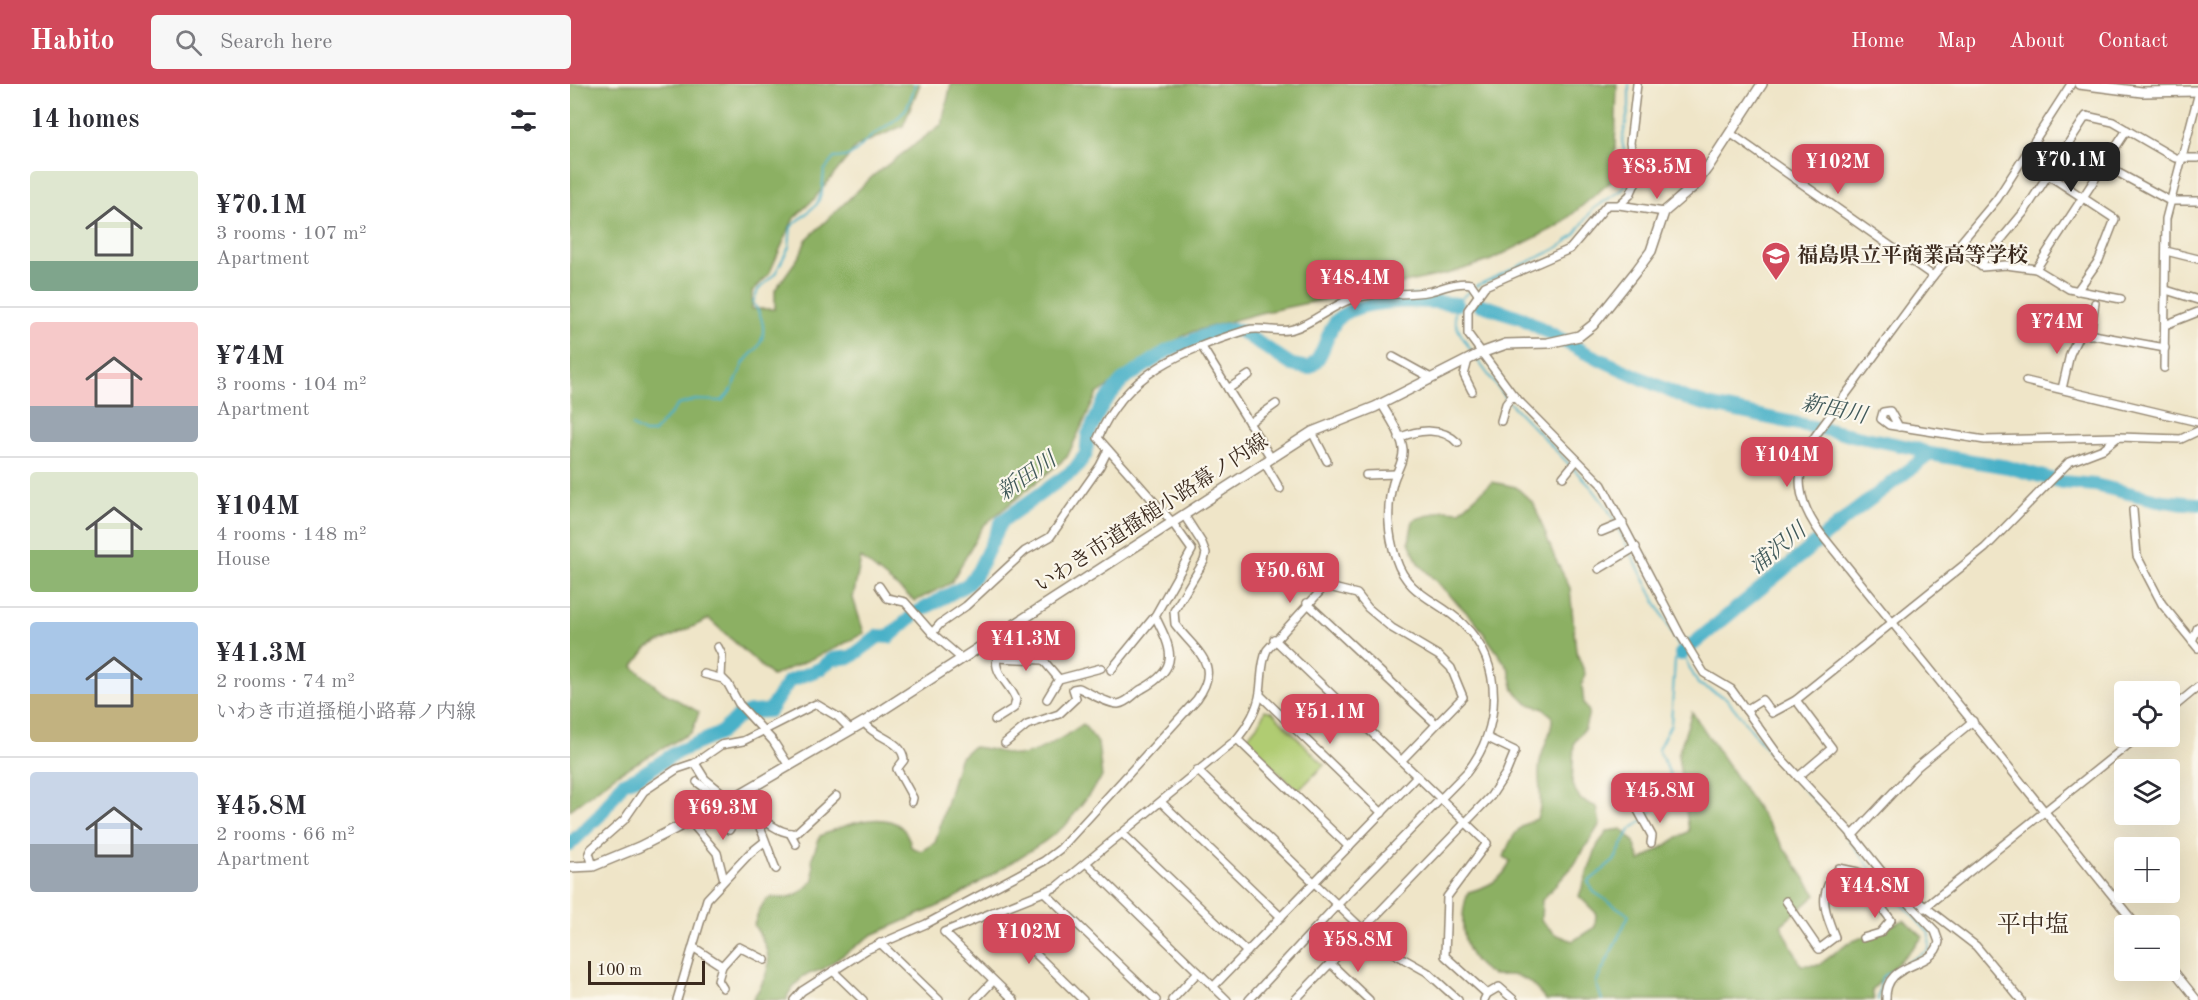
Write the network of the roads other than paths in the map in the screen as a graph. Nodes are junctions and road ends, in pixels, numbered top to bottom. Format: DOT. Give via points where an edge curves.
graph roads {
  1 [pos="1637,84"];
  2 [pos="1762,84"];
  3 [pos="2071,84"];
  4 [pos="2079,84"];
  5 [pos="2162,88"];
  6 [pos="2198,91"];
  7 [pos="2198,96"];
  8 [pos="2195,116"];
  9 [pos="2127,130"];
  10 [pos="1730,133"];
  11 [pos="2181,158"];
  12 [pos="2198,158"];
  13 [pos="2024,159"];
  14 [pos="2104,165"];
  15 [pos="2048,175"];
  16 [pos="2083,198"];
  17 [pos="2170,201"];
  18 [pos="2198,201"];
  19 [pos="1619,205"];
  20 [pos="1664,213"];
  21 [pos="1957,247"];
  22 [pos="2166,251"];
  23 [pos="2198,259"];
  24 [pos="1980,265"];
  25 [pos="2036,269"];
  26 [pos="1933,276"];
  27 [pos="2166,290"];
  28 [pos="1475,291"];
  29 [pos="2078,291"];
  30 [pos="2121,299"];
  31 [pos="2198,300"];
  32 [pos="2095,303"];
  33 [pos="2198,312"];
  34 [pos="2165,325"];
  35 [pos="2066,330"];
  36 [pos="2080,333"];
  37 [pos="2090,335"];
  38 [pos="1202,347"];
  39 [pos="2164,348"];
  40 [pos="1475,356"];
  41 [pos="1393,357"];
  42 [pos="2164,368"];
  43 [pos="1249,375"];
  44 [pos="1431,378"];
  45 [pos="2026,381"];
  46 [pos="1228,389"];
  47 [pos="2062,390"];
  48 [pos="1472,391"];
  49 [pos="1513,395"];
  50 [pos="1276,404"];
  51 [pos="1381,404"];
  52 [pos="1501,421"];
  53 [pos="2198,422"];
  54 [pos="1249,423"];
  55 [pos="1899,426"];
  56 [pos="2198,431"];
  57 [pos="1312,432"];
  58 [pos="2118,437"];
  59 [pos="1400,438"];
  60 [pos="1458,443"];
  61 [pos="1108,450"];
  62 [pos="1268,460"];
  63 [pos="1577,460"];
  64 [pos="1328,461"];
  65 [pos="1396,474"];
  66 [pos="1366,475"];
  67 [pos="1563,477"];
  68 [pos="1280,489"];
  69 [pos="2133,510"];
  70 [pos="1184,515"];
  71 [pos="1173,522"];
  72 [pos="1623,523"];
  73 [pos="1600,532"];
  74 [pos="1636,547"];
  75 [pos="1599,569"];
  76 [pos="879,586"];
  77 [pos="1307,603"];
  78 [pos="1155,616"];
  79 [pos="1892,621"];
  80 [pos="2198,627"];
  81 [pos="932,633"];
  82 [pos="1274,639"];
  83 [pos="2192,641"];
  84 [pos="988,642"];
  85 [pos="718,647"];
  86 [pos="2198,648"];
  87 [pos="998,658"];
  88 [pos="962,659"];
  89 [pos="1101,668"];
  90 [pos="1111,670"];
  91 [pos="704,674"];
  92 [pos="721,678"];
  93 [pos="1059,679"];
  94 [pos="2198,687"];
  95 [pos="1260,695"];
  96 [pos="1047,699"];
  97 [pos="1796,700"];
  98 [pos="2180,702"];
  99 [pos="1746,710"];
  100 [pos="995,720"];
  101 [pos="1036,721"];
  102 [pos="1972,721"];
  103 [pos="864,722"];
  104 [pos="1435,723"];
  105 [pos="762,730"];
  106 [pos="851,730"];
  107 [pos="1037,732"];
  108 [pos="1488,738"];
  109 [pos="1238,739"];
  110 [pos="1005,743"];
  111 [pos="2125,747"];
  112 [pos="1402,760"];
  113 [pos="695,763"];
  114 [pos="789,766"];
  115 [pos="1197,770"];
  116 [pos="1417,776"];
  117 [pos="1798,777"];
  118 [pos="697,782"];
  119 [pos="836,796"];
  120 [pos="1440,798"];
  121 [pos="728,802"];
  122 [pos="912,802"];
  123 [pos="1161,802"];
  124 [pos="1634,803"];
  125 [pos="2044,810"];
  126 [pos="1382,813"];
  127 [pos="744,815"];
  128 [pos="690,821"];
  129 [pos="1465,822"];
  130 [pos="729,830"];
  131 [pos="790,833"];
  132 [pos="1123,834"];
  133 [pos="1852,836"];
  134 [pos="764,842"];
  135 [pos="1651,843"];
  136 [pos="796,844"];
  137 [pos="1349,847"];
  138 [pos="1087,864"];
  139 [pos="593,866"];
  140 [pos="570,867"];
  141 [pos="776,869"];
  142 [pos="1884,876"];
  143 [pos="724,880"];
  144 [pos="1314,882"];
  145 [pos="1875,886"];
  146 [pos="1894,887"];
  147 [pos="1045,893"];
  148 [pos="1785,901"];
  149 [pos="1337,904"];
  150 [pos="1924,908"];
  151 [pos="993,912"];
  152 [pos="2128,915"];
  153 [pos="1281,917"];
  154 [pos="1363,929"];
  155 [pos="1863,938"];
  156 [pos="880,943"];
  157 [pos="693,947"];
  158 [pos="1246,952"];
  159 [pos="765,960"];
  160 [pos="1330,963"];
  161 [pos="722,966"];
  162 [pos="833,971"];
  163 [pos="1198,972"];
  164 [pos="2180,979"];
  165 [pos="993,981"];
  166 [pos="1214,987"];
  167 [pos="723,988"];
  168 [pos="1486,997"];
  169 [pos="677,1000"];
  170 [pos="794,1000"];
  171 [pos="863,1000"];
  172 [pos="939,1000"];
  173 [pos="975,1000"];
  174 [pos="1014,1000"];
  175 [pos="1083,1000"];
  176 [pos="1156,1000"];
  177 [pos="1172,1000"];
  178 [pos="1227,1000"];
  179 [pos="1249,1000"];
  180 [pos="1296,1000"];
  181 [pos="1369,1000"];
  182 [pos="1458,1000"];
  183 [pos="1514,1000"];
  184 [pos="1886,1000"];
  185 [pos="2021,1000"];
  186 [pos="2197,1000"];
  1 -- 19 [label="street" via="1630,143 1636,179"];
  2 -- 10 [label="street"];
  3 -- 13 [label="street"];
  4 -- 5 [label="street"];
  5 -- 6 [label="street"];
  7 -- 8 [label="street"];
  8 -- 11 [label="street"];
  9 -- 11 [label="street"];
  9 -- 14 [label="street"];
  9 -- 15 [label="street" via="2113,122 2086,116"];
  10 -- 20 [label="street" via="1694,186"];
  10 -- 26 [label="street"];
  11 -- 12 [label="street"];
  11 -- 17 [label="street"];
  13 -- 15 [label="street"];
  13 -- 21 [label="street"];
  14 -- 16 [label="street"];
  14 -- 17 [label="street"];
  15 -- 16 [label="street"];
  15 -- 24 [label="street" via="2024,212"];
  16 -- 25 [label="street"];
  16 -- 29 [label="street" via="2115,219 2099,260"];
  17 -- 18 [label="street"];
  17 -- 22 [label="street"];
  19 -- 20 [label="street"];
  19 -- 28 [label="street" via="1607,205 1564,253"];
  20 -- 40 [label="street, いわき市道搔槌小路幕ノ内線" via="1651,251 1593,325 1579,336 1548,343 1506,344"];
  21 -- 24 [label="street"];
  21 -- 26 [label="street"];
  22 -- 23 [label="street"];
  22 -- 27 [label="street"];
  24 -- 25 [label="street"];
  25 -- 29 [label="street"];
  26 -- 79 [label="street" via="1813,439 1803,459 1799,488 1809,517"];
  27 -- 31 [label="street"];
  27 -- 34 [label="street"];
  28 -- 38 [label="street" via="1463,283 1429,291 1357,297 1291,330 1246,330"];
  28 -- 40 [label="street" via="1466,318"];
  29 -- 30 [label="street"];
  32 -- 37 [label="street"];
  33 -- 34 [label="street"];
  34 -- 39 [label="street"];
  35 -- 36 [label="street"];
  36 -- 37 [label="street"];
  36 -- 47 [label="street" via="2070,354"];
  37 -- 39 [label="street"];
  38 -- 46 [label="street"];
  38 -- 61 [label="street" via="1146,376 1123,395 1098,438"];
  39 -- 42 [label="street"];
  40 -- 44 [label="street, いわき市道搔槌小路幕ノ内線"];
  40 -- 48 [label="street" via="1464,375"];
  40 -- 49 [label="street"];
  41 -- 44 [label="street"];
  43 -- 46 [label="street"];
  44 -- 51 [label="street, いわき市道搔槌小路幕ノ内線"];
  45 -- 47 [label="street"];
  46 -- 54 [label="street"];
  47 -- 53 [label="street"];
  49 -- 52 [label="street"];
  49 -- 63 [label="street"];
  50 -- 54 [label="street"];
  51 -- 57 [label="street, いわき市道搔槌小路幕ノ内線"];
  51 -- 59 [label="street"];
  54 -- 62 [label="street"];
  55 -- 58 [label="street" via="1985,440"];
  56 -- 58 [label="street" via="2181,439"];
  57 -- 62 [label="street, いわき市道搔槌小路幕ノ内線"];
  57 -- 64 [label="street"];
  58 -- 79 [label="street" via="2103,450 2069,462 1985,548"];
  59 -- 60 [label="street" via="1428,431 1446,434"];
  59 -- 65 [label="street" via="1403,458"];
  61 -- 71 [label="street"];
  61 -- 81 [label="street" via="1101,466 1050,537 1024,551"];
  62 -- 68 [label="street"];
  62 -- 70 [label="street, いわき市道搔槌小路幕ノ内線"];
  63 -- 67 [label="street"];
  63 -- 72 [label="street" via="1602,485"];
  65 -- 66 [label="street"];
  65 -- 108 [label="street" via="1388,511 1395,558 1406,581 1464,624 1488,663 1494,689 1493,723"];
  69 -- 83 [label="street" via="2137,556 2162,604"];
  70 -- 71 [label="street, いわき市道搔槌小路幕ノ内線"];
  70 -- 156 [label="street" via="1206,553 1173,618 1205,660 1209,672 1204,691 1060,849 926,924"];
  71 -- 78 [label="street" via="1192,550"];
  71 -- 84 [label="street, いわき市道搔槌小路幕ノ内線"];
  72 -- 73 [label="street"];
  72 -- 74 [label="street"];
  74 -- 75 [label="street"];
  74 -- 99 [label="street" via="1704,673 1731,689"];
  76 -- 81 [label="street" via="884,595 902,601"];
  77 -- 82 [label="street"];
  77 -- 104 [label="street"];
  77 -- 104 [label="street" via="1325,586 1357,594 1392,628 1439,656 1451,668 1463,696"];
  78 -- 90 [label="street"];
  78 -- 101 [label="street" via="1171,654 1166,670 1153,684 1116,704 1073,689 1076,698 1067,708"];
  79 -- 97 [label="street"];
  79 -- 102 [label="street"];
  80 -- 83 [label="street"];
  81 -- 88 [label="street"];
  82 -- 95 [label="street" via="1263,658"];
  82 -- 112 [label="street"];
  83 -- 86 [label="street"];
  84 -- 87 [label="street"];
  84 -- 88 [label="street, いわき市道搔槌小路幕ノ内線"];
  85 -- 92 [label="street" via="722,655"];
  87 -- 93 [label="street" via="1043,660"];
  87 -- 100 [label="street" via="996,664 1016,700 1014,708"];
  88 -- 103 [label="street, いわき市道搔槌小路幕ノ内線"];
  89 -- 93 [label="street"];
  91 -- 92 [label="street"];
  92 -- 105 [label="street"];
  93 -- 96 [label="street"];
  94 -- 98 [label="street"];
  95 -- 109 [label="street"];
  95 -- 126 [label="street"];
  97 -- 99 [label="street" via="1772,713 1762,700"];
  97 -- 117 [label="street" via="1832,748"];
  99 -- 117 [label="street"];
  101 -- 107 [label="street"];
  101 -- 110 [label="street"];
  102 -- 125 [label="street"];
  102 -- 133 [label="street" via="1917,767"];
  103 -- 106 [label="street, いわき市道搔槌小路幕ノ内線"];
  103 -- 122 [label="street" via="902,752 904,760 897,769"];
  104 -- 112 [label="street"];
  105 -- 106 [label="street" via="816,704"];
  105 -- 113 [label="street" via="743,741 721,745"];
  105 -- 114 [label="street"];
  106 -- 114 [label="street, いわき市道搔槌小路幕ノ内線"];
  108 -- 120 [label="street" via="1481,755"];
  108 -- 129 [label="street" via="1515,751 1491,796"];
  109 -- 115 [label="street"];
  109 -- 137 [label="street"];
  111 -- 125 [label="street"];
  112 -- 116 [label="street"];
  113 -- 121 [label="street"];
  113 -- 139 [label="street" via="677,769 644,791 624,820 591,849"];
  114 -- 121 [label="street, いわき市道搔槌小路幕ノ内線"];
  115 -- 123 [label="street"];
  115 -- 144 [label="street"];
  116 -- 120 [label="street"];
  116 -- 126 [label="street"];
  117 -- 133 [label="street"];
  118 -- 121 [label="street"];
  119 -- 131 [label="street" via="798,831"];
  120 -- 129 [label="street"];
  120 -- 149 [label="street"];
  121 -- 127 [label="street"];
  121 -- 128 [label="street, いわき市道搔槌小路幕ノ内線"];
  123 -- 132 [label="street"];
  123 -- 153 [label="street"];
  124 -- 135 [label="street" via="1652,836"];
  125 -- 150 [label="street"];
  125 -- 152 [label="street"];
  126 -- 137 [label="street"];
  127 -- 130 [label="street"];
  127 -- 131 [label="street"];
  127 -- 134 [label="street" via="762,829"];
  128 -- 139 [label="street, いわき市道搔槌小路幕ノ内線"];
  128 -- 143 [label="street" via="717,853"];
  129 -- 154 [label="street"];
  129 -- 168 [label="street" via="1487,843 1447,897 1445,956"];
  131 -- 136 [label="street"];
  132 -- 138 [label="street"];
  132 -- 158 [label="street"];
  133 -- 142 [label="street"];
  134 -- 141 [label="street"];
  134 -- 143 [label="street"];
  137 -- 144 [label="street"];
  138 -- 147 [label="street"];
  138 -- 163 [label="street"];
  139 -- 140 [label="street, いわき市道搔槌小路幕ノ内線"];
  142 -- 145 [label="street"];
  142 -- 146 [label="street"];
  143 -- 157 [label="street" via="705,903"];
  144 -- 149 [label="street"];
  144 -- 153 [label="street"];
  145 -- 148 [label="street" via="1858,872 1839,867 1824,894 1826,915 1835,936 1819,949"];
  145 -- 155 [label="street" via="1864,899 1879,904 1891,920 1880,933"];
  146 -- 150 [label="street"];
  146 -- 184 [label="street" via="1935,931 1939,942 1935,951 1895,974"];
  147 -- 151 [label="street"];
  147 -- 176 [label="street"];
  149 -- 154 [label="street"];
  149 -- 179 [label="street"];
  150 -- 185 [label="street" via="1976,946"];
  151 -- 165 [label="street" via="944,932"];
  151 -- 175 [label="street"];
  153 -- 158 [label="street"];
  154 -- 160 [label="street"];
  154 -- 182 [label="street" via="1378,945 1439,981"];
  156 -- 162 [label="street"];
  156 -- 172 [label="street"];
  157 -- 161 [label="street"];
  157 -- 169 [label="street"];
  158 -- 166 [label="street"];
  159 -- 161 [label="street" via="739,947"];
  160 -- 180 [label="street"];
  160 -- 181 [label="street"];
  161 -- 167 [label="street" via="718,980"];
  162 -- 170 [label="street"];
  162 -- 171 [label="street"];
  163 -- 166 [label="street"];
  163 -- 177 [label="street"];
  164 -- 186 [label="street"];
  165 -- 173 [label="street"];
  165 -- 174 [label="street"];
  166 -- 178 [label="street"];
  168 -- 183 [label="street" via="1499,987"];
}
